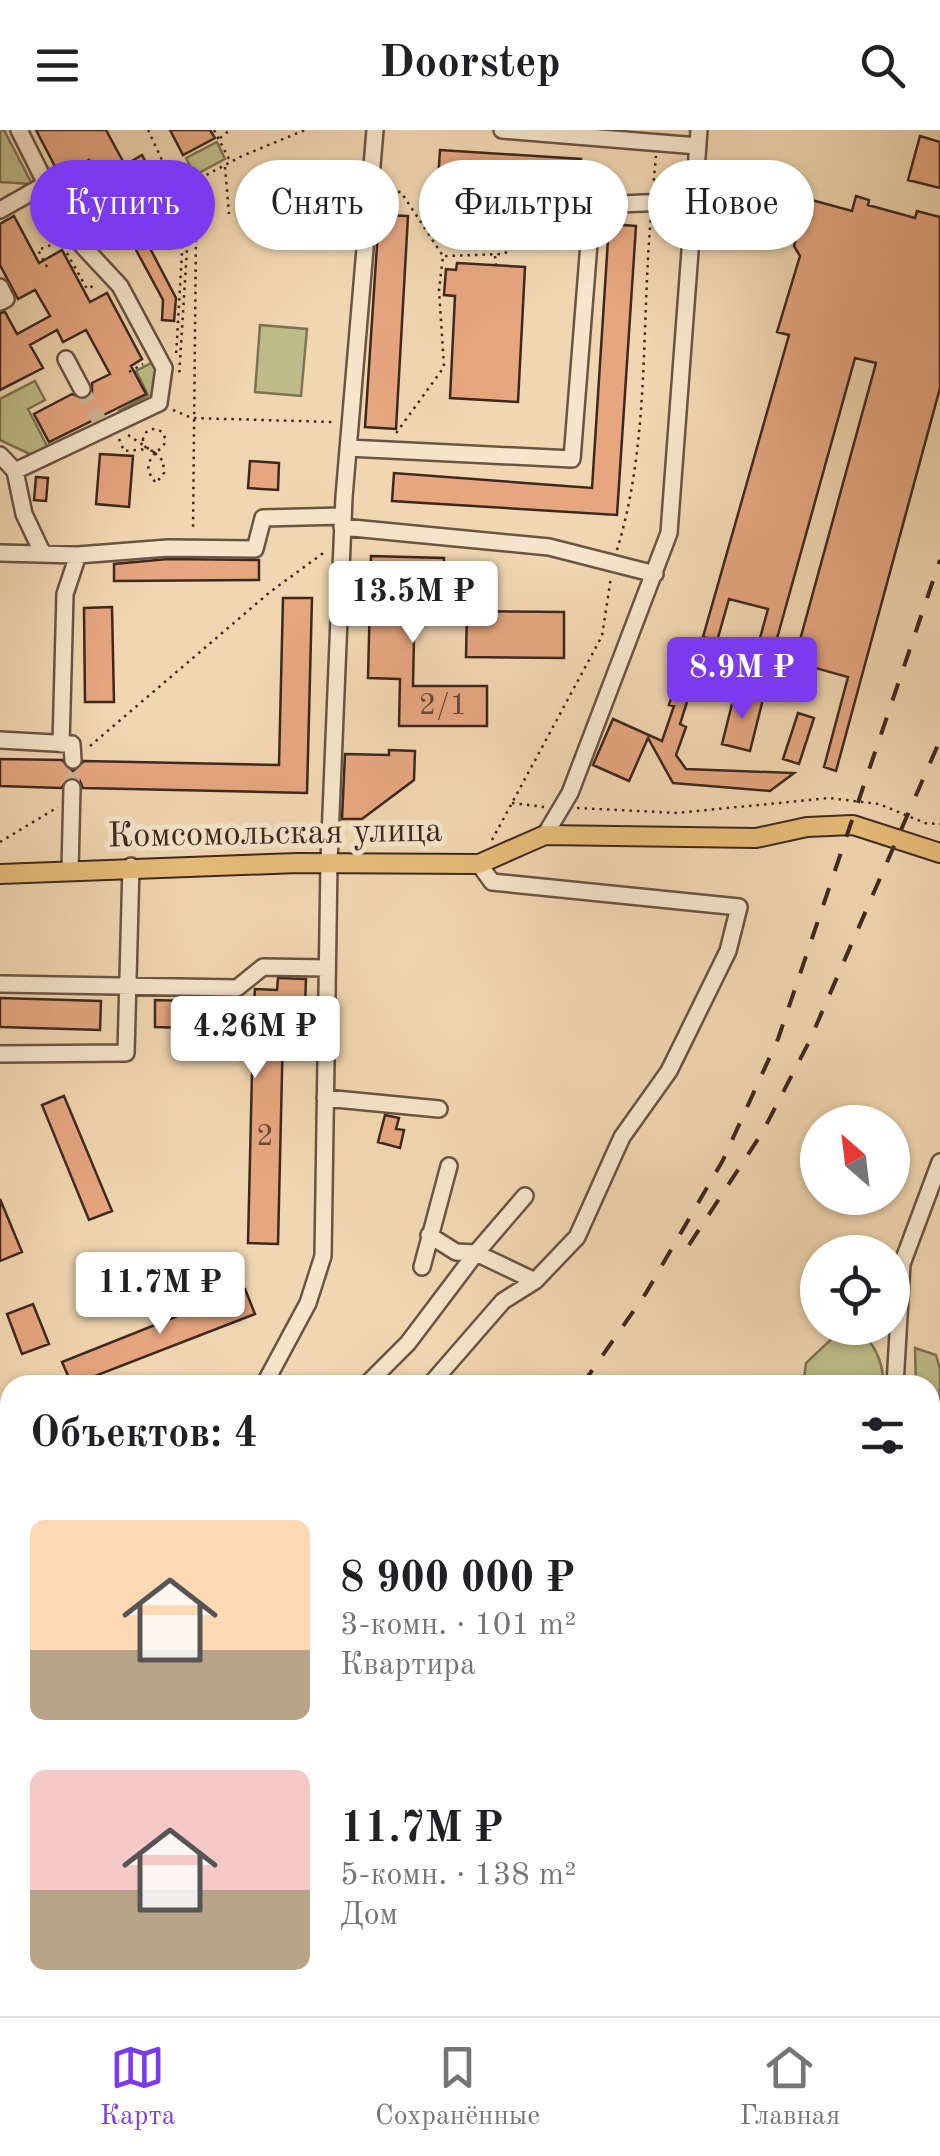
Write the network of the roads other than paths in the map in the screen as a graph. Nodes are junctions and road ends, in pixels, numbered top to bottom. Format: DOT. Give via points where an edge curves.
graph roads {
  1 [pos="19,130"];
  2 [pos="374,130"];
  3 [pos="502,130"];
  4 [pos="572,134"];
  5 [pos="699,138"];
  6 [pos="34,160"];
  7 [pos="30,193"];
  8 [pos="648,203"];
  9 [pos="0,210"];
  10 [pos="86,250"];
  11 [pos="692,250"];
  12 [pos="0,287"];
  13 [pos="0,302"];
  14 [pos="66,359"];
  15 [pos="82,388"];
  16 [pos="348,448"];
  17 [pos="0,455"];
  18 [pos="15,471"];
  19 [pos="342,528"];
  20 [pos="42,552"];
  21 [pos="0,553"];
  22 [pos="78,554"];
  23 [pos="655,574"];
  24 [pos="0,740"];
  25 [pos="60,744"];
  26 [pos="73,760"];
  27 [pos="72,793"];
  28 [pos="544,835"];
  29 [pos="937,851"];
  30 [pos="329,862"];
  31 [pos="480,864"];
  32 [pos="131,866"];
  33 [pos="70,870"];
  34 [pos="0,874"];
  35 [pos="327,968"];
  36 [pos="0,984"];
  37 [pos="128,986"];
  38 [pos="0,1054"];
  39 [pos="326,1098"];
  40 [pos="439,1109"];
  41 [pos="940,1162"];
  42 [pos="449,1166"];
  43 [pos="525,1196"];
  44 [pos="430,1235"];
  45 [pos="476,1252"];
  46 [pos="422,1267"];
  47 [pos="534,1281"];
  48 [pos="269,1375"];
  49 [pos="376,1375"];
  50 [pos="439,1375"];
  51 [pos="896,1375"];
  1 -- 6 [label="street"];
  2 -- 16 [label="street"];
  3 -- 4 [label="street"];
  4 -- 5 [label="street" via="658,144"];
  7 -- 9 [label="street"];
  8 -- 16 [label="street" via="592,205 572,458"];
  10 -- 18 [label="street" via="111,276 161,363 158,403"];
  11 -- 23 [label="street" via="669,533"];
  12 -- 13 [label="street" via="6,299"];
  14 -- 15 [label="street"];
  16 -- 19 [label="street"];
  17 -- 18 [label="street"];
  18 -- 20 [label="street" via="24,514"];
  19 -- 22 [label="street" via="264,518 254,549"];
  19 -- 23 [label="street" via="549,547"];
  19 -- 30 [label="street"];
  20 -- 21 [label="street"];
  20 -- 22 [label="street"];
  22 -- 25 [label="street" via="64,594"];
  23 -- 28 [label="street"];
  24 -- 25 [label="street"];
  25 -- 26 [label="street" via="72,744"];
  27 -- 33 [label="street"];
  28 -- 29 [label="main road" via="756,838 808,826 853,826"];
  28 -- 31 [label="main road, Комсомольская улица"];
  30 -- 31 [label="main road, Комсомольская улица"];
  30 -- 32 [label="main road, Комсомольская улица"];
  30 -- 35 [label="street"];
  31 -- 47 [label="street" via="492,882 738,908 728,951 669,1070 622,1137 578,1237"];
  32 -- 33 [label="main road, Комсомольская улица"];
  32 -- 37 [label="street"];
  33 -- 34 [label="main road, Комсомольская улица"];
  35 -- 37 [label="street" via="263,967 236,988"];
  35 -- 39 [label="street"];
  36 -- 37 [label="street"];
  37 -- 38 [label="street" via="126,1053"];
  39 -- 40 [label="street"];
  39 -- 48 [label="street" via="323,1256 308,1303"];
  41 -- 51 [label="street" via="902,1264"];
  42 -- 44 [label="street"];
  43 -- 45 [label="street"];
  44 -- 45 [label="street" via="456,1252"];
  44 -- 46 [label="street"];
  45 -- 47 [label="street"];
  45 -- 49 [label="street"];
  47 -- 50 [label="street" via="503,1301"];
}
